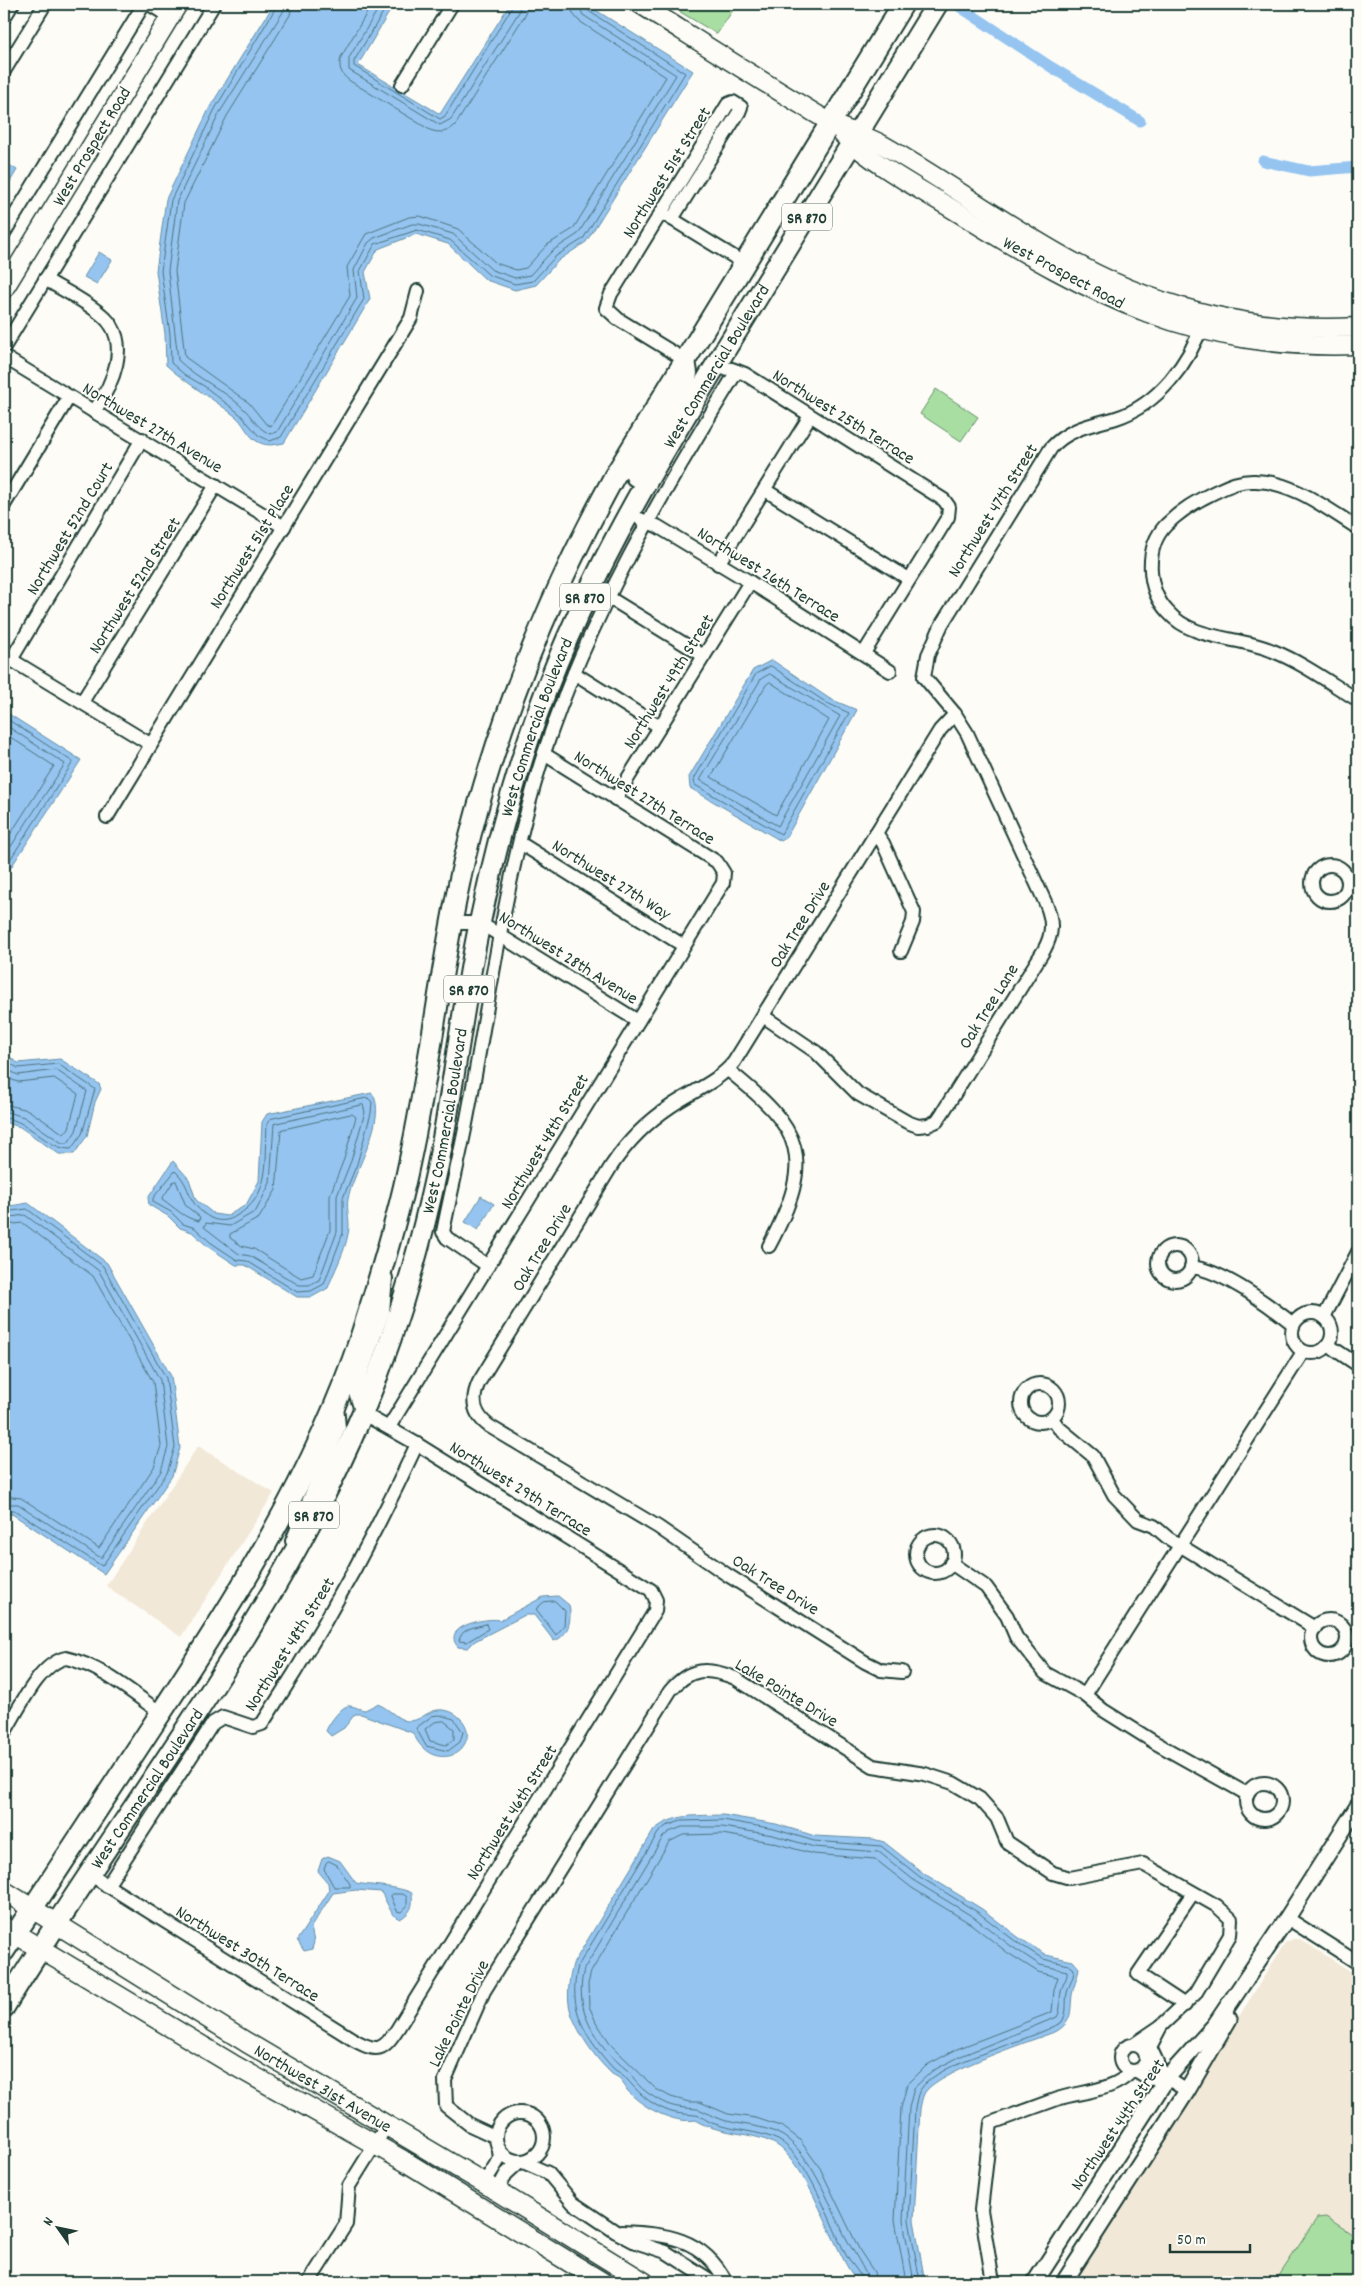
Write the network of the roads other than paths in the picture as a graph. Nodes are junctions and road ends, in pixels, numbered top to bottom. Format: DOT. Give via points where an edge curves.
graph roads {
  1 [pos="28,4"];
  2 [pos="45,4"];
  3 [pos="144,4"];
  4 [pos="149,4"];
  5 [pos="214,4"];
  6 [pos="452,4"];
  7 [pos="640,4"];
  8 [pos="903,4"];
  9 [pos="937,4"];
  10 [pos="175,8"];
  11 [pos="8,29"];
  12 [pos="4,44"];
  13 [pos="4,71"];
  14 [pos="402,85"];
  15 [pos="830,122"];
  16 [pos="855,138"];
  17 [pos="667,216"];
  18 [pos="4,233"];
  19 [pos="744,263"];
  20 [pos="45,279"];
  21 [pos="4,289"];
  22 [pos="418,291"];
  23 [pos="1203,322"];
  24 [pos="1358,327"];
  25 [pos="1358,345"];
  26 [pos="4,347"];
  27 [pos="4,357"];
  28 [pos="685,360"];
  29 [pos="714,368"];
  30 [pos="737,371"];
  31 [pos="69,397"];
  32 [pos="94,412"];
  33 [pos="810,416"];
  34 [pos="142,439"];
  35 [pos="216,485"];
  36 [pos="765,490"];
  37 [pos="4,505"];
  38 [pos="625,517"];
  39 [pos="647,521"];
  40 [pos="284,527"];
  41 [pos="1358,528"];
  42 [pos="718,564"];
  43 [pos="909,579"];
  44 [pos="750,582"];
  45 [pos="608,597"];
  46 [pos="864,653"];
  47 [pos="704,656"];
  48 [pos="7,658"];
  49 [pos="890,671"];
  50 [pos="574,673"];
  51 [pos="1358,700"];
  52 [pos="82,702"];
  53 [pos="955,714"];
  54 [pos="660,727"];
  55 [pos="150,744"];
  56 [pos="544,754"];
  57 [pos="615,798"];
  58 [pos="107,817"];
  59 [pos="876,833"];
  60 [pos="520,843"];
  61 [pos="724,873"];
  62 [pos="451,923"];
  63 [pos="480,923"];
  64 [pos="500,935"];
  65 [pos="684,946"];
  66 [pos="901,951"];
  67 [pos="762,1016"];
  68 [pos="638,1021"];
  69 [pos="728,1070"];
  70 [pos="389,1243"];
  71 [pos="769,1246"];
  72 [pos="1358,1252"];
  73 [pos="488,1266"];
  74 [pos="1191,1267"];
  75 [pos="1324,1317"];
  76 [pos="1294,1324"];
  77 [pos="1328,1345"];
  78 [pos="1302,1352"];
  79 [pos="1358,1365"];
  80 [pos="336,1401"];
  81 [pos="362,1412"];
  82 [pos="1052,1419"];
  83 [pos="389,1427"];
  84 [pos="417,1444"];
  85 [pos="1180,1544"];
  86 [pos="952,1563"];
  87 [pos="286,1568"];
  88 [pos="656,1600"];
  89 [pos="1315,1628"];
  90 [pos="902,1672"];
  91 [pos="1085,1695"];
  92 [pos="161,1713"];
  93 [pos="4,1733"];
  94 [pos="1247,1794"];
  95 [pos="1358,1806"];
  96 [pos="89,1874"];
  97 [pos="107,1886"];
  98 [pos="4,1891"];
  99 [pos="1193,1893"];
  100 [pos="31,1908"];
  101 [pos="1287,1918"];
  102 [pos="57,1924"];
  103 [pos="9,1931"];
  104 [pos="41,1949"];
  105 [pos="4,1951"];
  106 [pos="1358,1963"];
  107 [pos="1185,2005"];
  108 [pos="4,2006"];
  109 [pos="389,2042"];
  110 [pos="1143,2048"];
  111 [pos="1130,2069"];
  112 [pos="1162,2072"];
  113 [pos="1187,2091"];
  114 [pos="387,2125"];
  115 [pos="496,2137"];
  116 [pos="375,2144"];
  117 [pos="500,2151"];
  118 [pos="540,2152"];
  119 [pos="521,2162"];
  120 [pos="548,2174"];
  121 [pos="490,2187"];
  122 [pos="616,2232"];
  123 [pos="308,2282"];
  124 [pos="602,2282"];
  125 [pos="644,2282"];
  126 [pos="713,2282"];
  127 [pos="726,2282"];
  128 [pos="993,2282"];
  129 [pos="1035,2282"];
  130 [pos="1064,2282"];
  1 -- 11 [label="street"];
  2 -- 13 [label="street"];
  3 -- 18 [label="street"];
  4 -- 10 [label="street"];
  5 -- 20 [label="street"];
  6 -- 14 [label="street"];
  7 -- 15 [label="main road, West Prospect Road"];
  8 -- 15 [label="highway, West Commercial Boulevard / SR 870"];
  9 -- 16 [label="highway, West Commercial Boulevard / SR 870"];
  10 -- 21 [label="main road, West Prospect Road"];
  11 -- 12 [label="street"];
  15 -- 16 [label="main road, West Prospect Road"];
  15 -- 19 [label="highway, West Commercial Boulevard / SR 870"];
  16 -- 23 [label="main road, West Prospect Road" via="883,166 1074,282 1138,311"];
  16 -- 29 [label="highway, West Commercial Boulevard / SR 870"];
  17 -- 17 [label="street, Northwest 51st Street" via="739,112 741,107 738,104 728,104"];
  17 -- 19 [label="street"];
  17 -- 28 [label="street, Northwest 51st Street" via="611,294 606,308 618,319"];
  19 -- 28 [label="highway, West Commercial Boulevard / SR 870"];
  20 -- 26 [label="street"];
  20 -- 32 [label="street" via="104,317 118,337 115,372"];
  22 -- 40 [label="street, Northwest 51st Place" via="412,318"];
  23 -- 24 [label="main road, West Prospect Road"];
  23 -- 25 [label="main road, West Prospect Road" via="1278,344"];
  23 -- 53 [label="street, Northwest 47th Street" via="1182,367 1162,388 1131,411 1071,432 1051,448 942,624 928,655 924,677"];
  27 -- 31 [label="street, Northwest 27th Avenue"];
  28 -- 38 [label="highway" via="685,386 640,464"];
  28 -- 62 [label="highway, West Commercial Boulevard / SR 870" via="600,503 534,641 490,762"];
  29 -- 30 [label="street, Northwest 25th Terrace"];
  29 -- 38 [label="highway, West Commercial Boulevard / SR 870"];
  30 -- 33 [label="street, Northwest 25th Terrace"];
  30 -- 39 [label="street"];
  31 -- 32 [label="street, Northwest 27th Avenue"];
  31 -- 37 [label="street"];
  32 -- 34 [label="street, Northwest 27th Avenue"];
  33 -- 36 [label="street"];
  33 -- 43 [label="street, Northwest 25th Terrace" via="944,500 949,507 948,517"];
  34 -- 35 [label="street, Northwest 27th Avenue"];
  34 -- 48 [label="street, Northwest 52nd Court"];
  35 -- 40 [label="street, Northwest 27th Avenue"];
  35 -- 52 [label="street, Northwest 52nd Street"];
  36 -- 42 [label="street"];
  36 -- 43 [label="street"];
  38 -- 39 [label="street, Northwest 26th Terrace"];
  38 -- 63 [label="highway, West Commercial Boulevard / SR 870" via="591,583 538,712 507,811"];
  39 -- 42 [label="street, Northwest 26th Terrace"];
  39 -- 45 [label="street"];
  40 -- 55 [label="street, Northwest 51st Place"];
  41 -- 51 [label="street" via="1283,485 1236,482 1192,503 1165,526 1154,548 1150,573 1158,598 1167,612 1182,625 1272,650"];
  42 -- 44 [label="street, Northwest 26th Terrace"];
  43 -- 46 [label="street"];
  44 -- 46 [label="street, Northwest 26th Terrace"];
  44 -- 47 [label="street, Northwest 49th Street"];
  45 -- 47 [label="street"];
  45 -- 50 [label="street"];
  46 -- 49 [label="street, Northwest 26th Terrace"];
  47 -- 54 [label="street, Northwest 49th Street"];
  48 -- 52 [label="street"];
  50 -- 54 [label="street"];
  50 -- 56 [label="street"];
  52 -- 55 [label="street"];
  53 -- 59 [label="street, Oak Tree Drive" via="940,730"];
  53 -- 67 [label="street, Oak Tree Lane" via="972,742 1046,904 1052,924 1044,950 944,1112 937,1121 928,1125 907,1122 858,1094 816,1052"];
  54 -- 57 [label="street, Northwest 49th Street"];
  55 -- 58 [label="street, Northwest 51st Place"];
  56 -- 57 [label="street, Northwest 27th Terrace"];
  56 -- 60 [label="street"];
  57 -- 61 [label="street, Northwest 27th Terrace" via="717,862"];
  59 -- 66 [label="street" via="914,912"];
  59 -- 67 [label="street, Oak Tree Drive"];
  60 -- 64 [label="street"];
  60 -- 65 [label="street, Northwest 27th Way"];
  61 -- 65 [label="street, Northwest 48th Street" via="723,883"];
  62 -- 63 [label="street, Northwest 28th Avenue"];
  62 -- 70 [label="highway, West Commercial Boulevard / SR 870" via="409,1164"];
  63 -- 64 [label="street, Northwest 28th Avenue"];
  63 -- 81 [label="highway, West Commercial Boulevard / SR 870" via="444,1130 417,1254"];
  64 -- 68 [label="street, Northwest 28th Avenue"];
  64 -- 73 [label="street" via="443,1232"];
  65 -- 68 [label="street, Northwest 48th Street"];
  67 -- 69 [label="street, Oak Tree Drive"];
  68 -- 73 [label="street, Northwest 48th Street"];
  69 -- 71 [label="street" via="770,1107 794,1142 797,1167 794,1187"];
  69 -- 90 [label="street, Oak Tree Drive" via="660,1114 636,1134 619,1155 479,1382 474,1405 478,1415 490,1426 658,1528 865,1662 881,1670"];
  70 -- 80 [label="highway, West Commercial Boulevard / SR 870" via="357,1348"];
  70 -- 81 [label="street, West Commercial Boulevard" via="383,1312 355,1392"];
  72 -- 75 [label="street"];
  73 -- 83 [label="street, Northwest 48th Street"];
  74 -- 76 [label="street" via="1204,1268 1218,1275"];
  75 -- 76 [label="street" via="1304,1314"];
  75 -- 77 [label="street" via="1332,1328"];
  76 -- 78 [label="street" via="1291,1337"];
  77 -- 78 [label="street" via="1315,1354"];
  77 -- 79 [label="street"];
  78 -- 85 [label="street"];
  80 -- 87 [label="street, West Commercial Boulevard" via="339,1427 294,1532"];
  80 -- 92 [label="highway, West Commercial Boulevard / SR 870" via="298,1485 261,1555"];
  81 -- 83 [label="street, Northwest 29th Terrace"];
  81 -- 87 [label="highway, West Commercial Boulevard / SR 870"];
  82 -- 85 [label="street" via="1093,1456 1114,1495 1138,1520 1154,1526"];
  83 -- 84 [label="street, Northwest 29th Terrace"];
  84 -- 88 [label="street, Northwest 29th Terrace" via="651,1590"];
  84 -- 97 [label="street, Northwest 48th Street" via="347,1587 262,1724 252,1728 223,1717 214,1723"];
  85 -- 89 [label="street"];
  85 -- 91 [label="street"];
  86 -- 91 [label="street" via="986,1587 1007,1616 1016,1637 1045,1673"];
  87 -- 96 [label="highway, West Commercial Boulevard / SR 870"];
  88 -- 109 [label="street, Northwest 46th Street" via="650,1620"];
  91 -- 94 [label="street" via="1154,1742"];
  92 -- 93 [label="street, West Commercial Boulevard" via="98,1669 66,1658 48,1667 40,1676"];
  92 -- 100 [label="highway, West Commercial Boulevard / SR 870"];
  95 -- 101 [label="street, Northwest 44th Street"];
  96 -- 97 [label="street, Northwest 30th Terrace"];
  96 -- 102 [label="highway, West Commercial Boulevard / SR 870"];
  97 -- 109 [label="street, Northwest 30th Terrace" via="354,2040 376,2049"];
  98 -- 100 [label="main road, Northwest 31st Avenue"];
  99 -- 107 [label="street, Lake Pointe Drive" via="1217,1906 1231,1919 1230,1936"];
  99 -- 107 [label="street" via="1138,1974"];
  99 -- 115 [label="street, Lake Pointe Drive" via="1143,1864 1070,1878 1053,1873 1007,1842 997,1818 980,1799 953,1783 925,1774 873,1766 735,1678 702,1670 681,1677 484,1991 458,2047 445,2080 446,2106 470,2124"];
  100 -- 102 [label="main road, Northwest 31st Avenue"];
  100 -- 103 [label="highway, West Commercial Boulevard / SR 870"];
  101 -- 106 [label="street"];
  101 -- 112 [label="street, Northwest 44th Street" via="1215,2024"];
  101 -- 113 [label="street, Northwest 44th Street"];
  102 -- 104 [label="highway, West Commercial Boulevard / SR 870"];
  102 -- 114 [label="main road, Northwest 31st Avenue"];
  103 -- 104 [label="main road, Northwest 31st Avenue"];
  103 -- 105 [label="highway, West Commercial Boulevard / SR 870"];
  104 -- 108 [label="highway, West Commercial Boulevard / SR 870"];
  104 -- 116 [label="main road, Northwest 31st Avenue" via="224,2059"];
  107 -- 110 [label="street, Lake Pointe Drive"];
  110 -- 111 [label="street, Lake Pointe Drive" via="1142,2068"];
  110 -- 111 [label="street, Lake Pointe Drive" via="1123,2050 1120,2057"];
  110 -- 112 [label="street"];
  111 -- 112 [label="street" via="1148,2079"];
  111 -- 128 [label="street, Lake Pointe Drive" via="1109,2086 1059,2099 991,2123 982,2210"];
  112 -- 113 [label="street"];
  112 -- 129 [label="street, Northwest 44th Street"];
  113 -- 130 [label="street, Northwest 44th Street"];
  114 -- 116 [label="street"];
  114 -- 121 [label="main road, Northwest 31st Avenue"];
  115 -- 117 [label="street"];
  115 -- 118 [label="street" via="504,2118 528,2114 543,2127 544,2142"];
  116 -- 123 [label="street" via="349,2186 346,2224"];
  116 -- 124 [label="main road, Northwest 31st Avenue"];
  117 -- 119 [label="street" via="506,2158"];
  117 -- 121 [label="street"];
  118 -- 119 [label="street"];
  118 -- 120 [label="street"];
  119 -- 120 [label="street"];
  119 -- 121 [label="street"];
  120 -- 122 [label="street" via="573,2203"];
  121 -- 125 [label="main road, Northwest 31st Avenue"];
  122 -- 126 [label="street" via="666,2252"];
  122 -- 127 [label="street" via="661,2233 692,2245 719,2269"];
}
